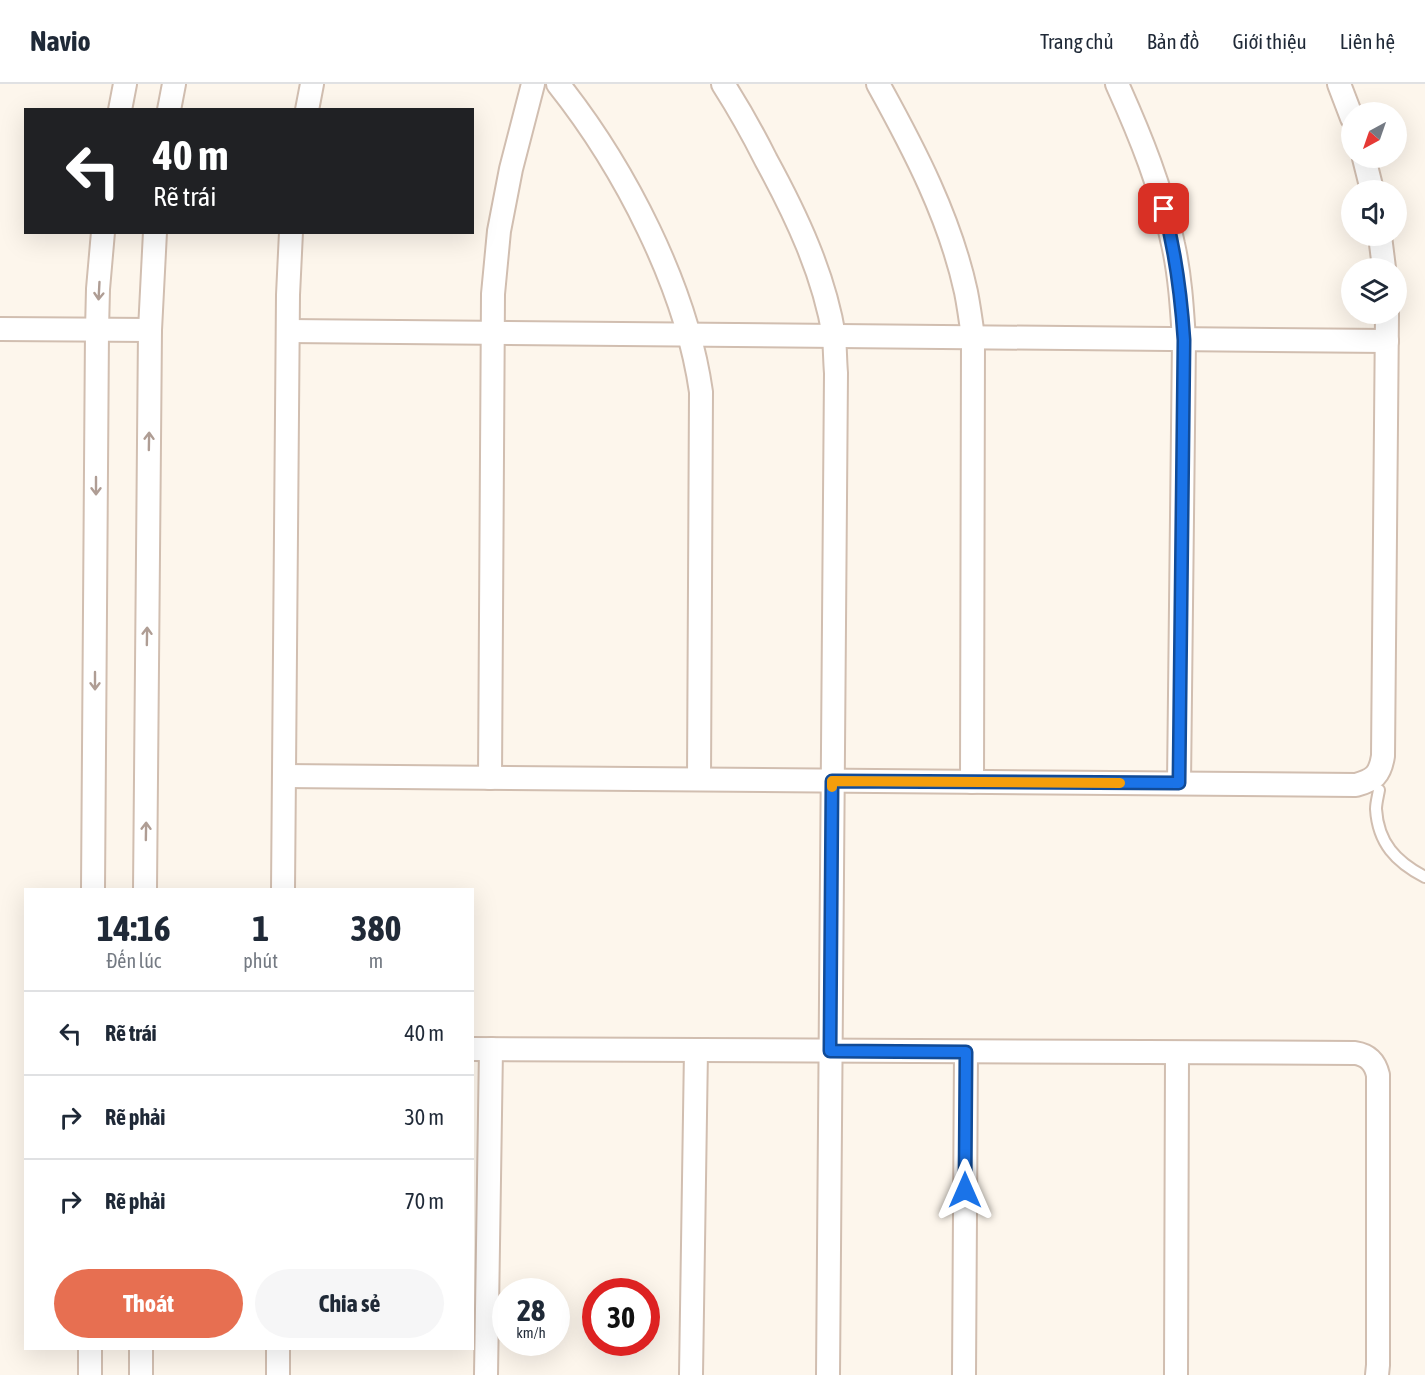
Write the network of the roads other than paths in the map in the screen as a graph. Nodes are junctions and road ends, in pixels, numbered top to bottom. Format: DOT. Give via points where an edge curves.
graph roads {
  1 [pos="124,84"];
  2 [pos="174,84"];
  3 [pos="312,84"];
  4 [pos="533,84"];
  5 [pos="558,84"];
  6 [pos="723,84"];
  7 [pos="878,84"];
  8 [pos="1117,84"];
  9 [pos="1339,84"];
  10 [pos="1346,102"];
  11 [pos="120,108"];
  12 [pos="169,108"];
  13 [pos="307,108"];
  14 [pos="103,234"];
  15 [pos="155,234"];
  16 [pos="291,234"];
  17 [pos="1387,324"];
  18 [pos="0,329"];
  19 [pos="97,330"];
  20 [pos="150,330"];
  21 [pos="288,331"];
  22 [pos="493,333"];
  23 [pos="690,335"];
  24 [pos="834,336"];
  25 [pos="973,338"];
  26 [pos="1184,340"];
  27 [pos="1387,341"];
  28 [pos="284,776"];
  29 [pos="490,778"];
  30 [pos="699,779"];
  31 [pos="832,781"];
  32 [pos="972,782"];
  33 [pos="1179,783"];
  34 [pos="1379,790"];
  35 [pos="1425,877"];
  36 [pos="93,888"];
  37 [pos="145,888"];
  38 [pos="283,888"];
  39 [pos="482,1049"];
  40 [pos="696,1050"];
  41 [pos="830,1051"];
  42 [pos="966,1052"];
  43 [pos="1177,1053"];
  44 [pos="90,1350"];
  45 [pos="141,1350"];
  46 [pos="278,1350"];
  47 [pos="90,1375"];
  48 [pos="141,1375"];
  49 [pos="278,1375"];
  50 [pos="486,1375"];
  51 [pos="691,1375"];
  52 [pos="828,1375"];
  53 [pos="964,1375"];
  54 [pos="1176,1375"];
  55 [pos="1377,1375"];
  1 -- 11 [label="street"];
  2 -- 12 [label="street"];
  3 -- 13 [label="street"];
  4 -- 22 [label="street" via="499,231"];
  5 -- 23 [label="street" via="601,144 633,199 660,252"];
  6 -- 24 [label="street" via="803,235 823,288"];
  7 -- 25 [label="street" via="917,158 953,246"];
  8 -- 26 [label="street" via="1140,137 1170,233 1181,293"];
  9 -- 10 [label="street"];
  14 -- 19 [label="street, one-way"];
  15 -- 20 [label="street"];
  16 -- 21 [label="street"];
  17 -- 27 [label="street"];
  18 -- 19 [label="street"];
  19 -- 20 [label="street"];
  19 -- 36 [label="street, one-way"];
  37 -- 20 [label="street, one-way"];
  21 -- 22 [label="street"];
  21 -- 28 [label="street"];
  22 -- 23 [label="street"];
  22 -- 29 [label="street"];
  23 -- 24 [label="street"];
  23 -- 30 [label="street" via="701,392"];
  24 -- 25 [label="street"];
  24 -- 31 [label="street"];
  25 -- 26 [label="street"];
  25 -- 32 [label="street"];
  26 -- 27 [label="street"];
  26 -- 33 [label="street"];
  27 -- 33 [label="street" via="1381,766 1376,776 1356,785"];
  28 -- 29 [label="street"];
  28 -- 38 [label="street"];
  29 -- 30 [label="street"];
  30 -- 31 [label="street"];
  31 -- 32 [label="street"];
  31 -- 41 [label="street"];
  32 -- 33 [label="street"];
  34 -- 35 [label="lane" via="1376,808 1383,841 1400,860"];
  39 -- 40 [label="street"];
  39 -- 50 [label="street"];
  40 -- 41 [label="street"];
  40 -- 51 [label="street"];
  41 -- 42 [label="street"];
  41 -- 52 [label="street"];
  42 -- 43 [label="street"];
  42 -- 53 [label="street"];
  43 -- 54 [label="street"];
  43 -- 55 [label="street" via="1355,1053 1374,1063 1378,1075"];
  44 -- 47 [label="street"];
  45 -- 48 [label="street"];
  46 -- 49 [label="street"];
}
